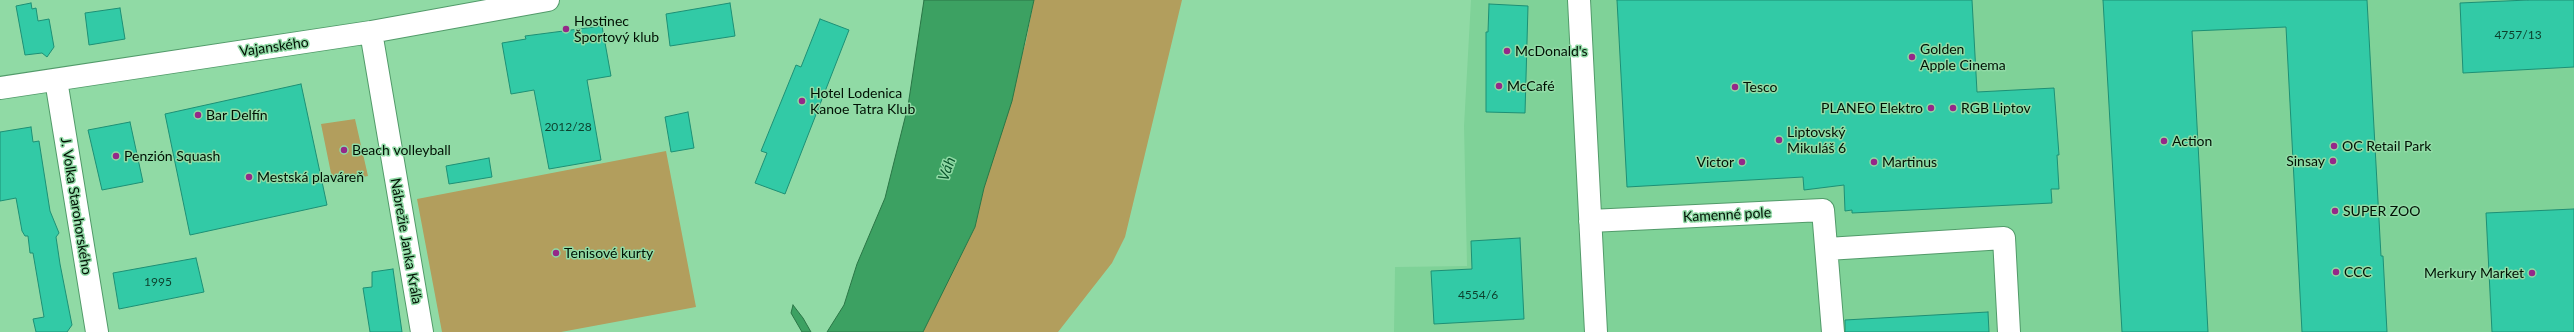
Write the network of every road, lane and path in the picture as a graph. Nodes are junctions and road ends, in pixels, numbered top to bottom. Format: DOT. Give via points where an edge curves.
graph roads {
  1 [pos="548,0"];
  2 [pos="1579,0"];
  3 [pos="371,32"];
  4 [pos="56,80"];
  5 [pos="0,88"];
  6 [pos="1590,221"];
  7 [pos="1827,250"];
  8 [pos="96,332"];
  9 [pos="422,332"];
  10 [pos="1596,332"];
  11 [pos="1833,332"];
  12 [pos="2009,332"];
  1 -- 3 [label="street, Vajanského"];
  2 -- 6 [label="street"];
  3 -- 4 [label="street, Vajanského"];
  3 -- 9 [label="street, Nábrežie Janka Kráľa"];
  4 -- 5 [label="street, Vajanského"];
  4 -- 8 [label="street, J. Volka Starohorského"];
  6 -- 7 [label="street, Kamenné pole" via="1823,210"];
  6 -- 10 [label="street"];
  7 -- 11 [label="street, Kamenné pole"];
  7 -- 12 [label="street" via="2004,238"];
}
